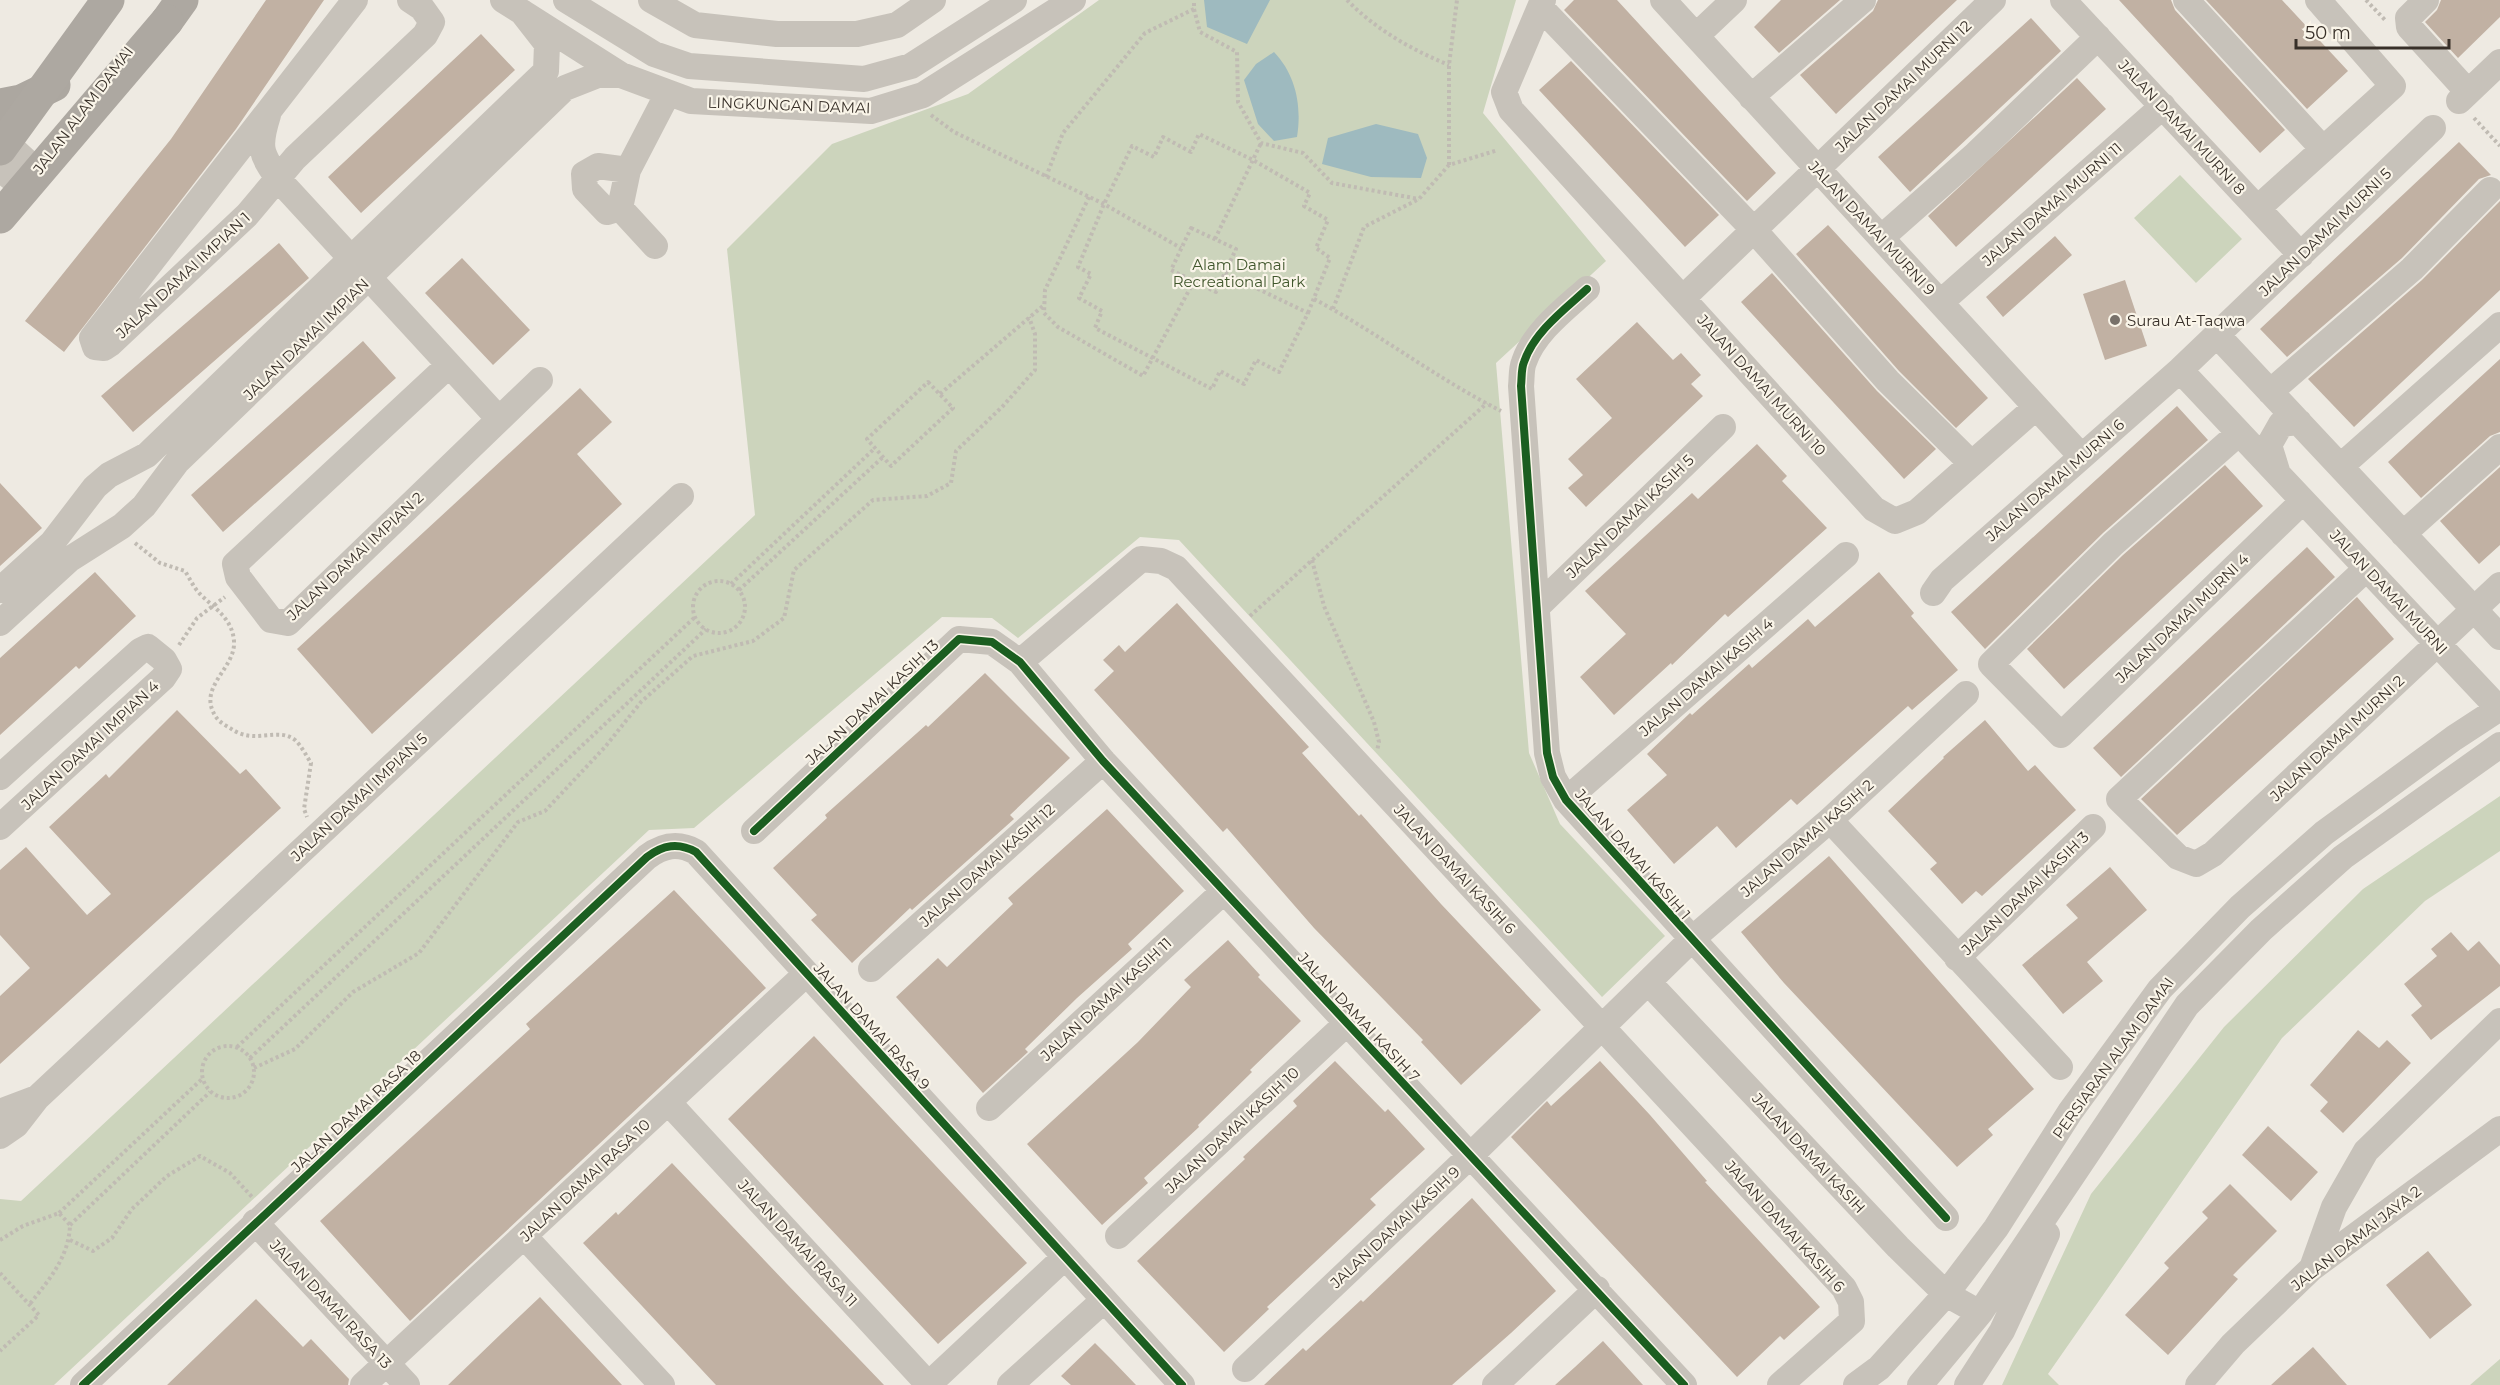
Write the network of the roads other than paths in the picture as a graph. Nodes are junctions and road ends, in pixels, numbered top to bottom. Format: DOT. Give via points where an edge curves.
graph roads {
  1 [pos="81,0"];
  2 [pos="108,0"];
  3 [pos="116,0"];
  4 [pos="166,0"];
  5 [pos="182,0"];
  6 [pos="355,0"];
  7 [pos="410,0"];
  8 [pos="651,0"];
  9 [pos="933,0"];
  10 [pos="1014,0"];
  11 [pos="1073,0"];
  12 [pos="1663,0"];
  13 [pos="1734,0"];
  14 [pos="1863,0"];
  15 [pos="1993,0"];
  16 [pos="2063,0"];
  17 [pos="2186,0"];
  18 [pos="2318,0"];
  19 [pos="2426,0"];
  20 [pos="577,3"];
  21 [pos="1542,4"];
  22 [pos="512,6"];
  23 [pos="1696,36"];
  24 [pos="2098,37"];
  25 [pos="580,50"];
  26 [pos="2500,62"];
  27 [pos="621,75"];
  28 [pos="55,85"];
  29 [pos="668,93"];
  30 [pos="1751,97"];
  31 [pos="0,105"];
  32 [pos="2163,106"];
  33 [pos="270,109"];
  34 [pos="2433,129"];
  35 [pos="2323,149"];
  36 [pos="9,154"];
  37 [pos="1817,169"];
  38 [pos="628,170"];
  39 [pos="279,180"];
  40 [pos="210,188"];
  41 [pos="2490,190"];
  42 [pos="620,208"];
  43 [pos="2258,208"];
  44 [pos="0,218"];
  45 [pos="1753,229"];
  46 [pos="1881,238"];
  47 [pos="656,246"];
  48 [pos="2301,255"];
  49 [pos="351,257"];
  50 [pos="369,278"];
  51 [pos="1587,289"];
  52 [pos="1683,298"];
  53 [pos="1941,302"];
  54 [pos="2500,325"];
  55 [pos="2217,335"];
  56 [pos="449,364"];
  57 [pos="2180,370"];
  58 [pos="540,380"];
  59 [pos="2270,392"];
  60 [pos="2035,408"];
  61 [pos="499,419"];
  62 [pos="2299,422"];
  63 [pos="1723,427"];
  64 [pos="2239,433"];
  65 [pos="2500,447"];
  66 [pos="2081,456"];
  67 [pos="1971,463"];
  68 [pos="2340,466"];
  69 [pos="2278,474"];
  70 [pos="681,496"];
  71 [pos="2303,501"];
  72 [pos="2403,534"];
  73 [pos="1846,555"];
  74 [pos="2366,568"];
  75 [pos="2500,585"];
  76 [pos="0,590"];
  77 [pos="1933,593"];
  78 [pos="1538,606"];
  79 [pos="2474,609"];
  80 [pos="0,622"];
  81 [pos="2500,637"];
  82 [pos="2438,644"];
  83 [pos="1020,662"];
  84 [pos="1966,694"];
  85 [pos="2500,709"];
  86 [pos="2500,745"];
  87 [pos="1103,760"];
  88 [pos="2,772"];
  89 [pos="1566,800"];
  90 [pos="1830,820"];
  91 [pos="0,827"];
  92 [pos="2093,827"];
  93 [pos="754,831"];
  94 [pos="646,857"];
  95 [pos="1224,891"];
  96 [pos="1691,940"];
  97 [pos="1957,958"];
  98 [pos="871,969"];
  99 [pos="806,974"];
  100 [pos="1648,982"];
  101 [pos="2500,1021"];
  102 [pos="1346,1024"];
  103 [pos="1602,1027"];
  104 [pos="2060,1067"];
  105 [pos="37,1098"];
  106 [pos="668,1102"];
  107 [pos="989,1107"];
  108 [pos="0,1112"];
  109 [pos="2500,1129"];
  110 [pos="0,1136"];
  111 [pos="1472,1155"];
  112 [pos="2082,1160"];
  113 [pos="260,1217"];
  114 [pos="1946,1218"];
  115 [pos="524,1236"];
  116 [pos="1118,1236"];
  117 [pos="1065,1257"];
  118 [pos="2312,1268"];
  119 [pos="1597,1289"];
  120 [pos="1946,1294"];
  121 [pos="1104,1300"];
  122 [pos="1980,1313"];
  123 [pos="387,1363"];
  124 [pos="1245,1369"];
  125 [pos="83,1385"];
  126 [pos="363,1385"];
  127 [pos="407,1385"];
  128 [pos="662,1385"];
  129 [pos="928,1385"];
  130 [pos="1010,1385"];
  131 [pos="1182,1385"];
  132 [pos="1495,1385"];
  133 [pos="1684,1385"];
  134 [pos="1780,1385"];
  135 [pos="1856,1385"];
  136 [pos="1920,1385"];
  137 [pos="1967,1385"];
  138 [pos="2198,1385"];
  1 -- 36 [label="highway"];
  2 -- 36 [label="highway, bridge"];
  3 -- 28 [label="main road, JALAN ALAM DAMAI"];
  4 -- 36 [label="main road, JALAN ALAM DAMAI"];
  5 -- 44 [label="highway, bridge"];
  6 -- 33 [label="street, JALAN DAMAI IMPIAN 1"];
  7 -- 39 [label="street, JALAN DAMAI IMPIAN 1" via="432,22 425,35 295,158"];
  8 -- 9 [label="street" via="695,25 777,34 857,34 897,25"];
  10 -- 20 [label="street, LINGKUNGAN DAMAI" via="911,66 864,79 688,66 654,54"];
  11 -- 29 [label="street, LINGKUNGAN DAMAI" via="923,95 871,111 691,101"];
  12 -- 23 [label="street, JALAN DAMAI MURNI 9"];
  13 -- 23 [label="street"];
  14 -- 30 [label="street"];
  15 -- 37 [label="street, JALAN DAMAI MURNI 12"];
  16 -- 24 [label="street, JALAN DAMAI MURNI 8"];
  17 -- 35 [label="street"];
  18 -- 35 [label="street" via="2393,86"];
  19 -- 26 [label="street" via="2408,18 2409,27 2464,96"];
  20 -- 25 [label="street"];
  21 -- 45 [label="street"];
  21 -- 52 [label="street, JALAN DAMAI MURNI 10" via="1504,92 1511,110"];
  22 -- 25 [label="street, LINGKUNGAN DAMAI"];
  22 -- 49 [label="street, JALAN DAMAI IMPIAN" via="547,44 546,71"];
  23 -- 30 [label="street, JALAN DAMAI MURNI 9"];
  24 -- 32 [label="street, JALAN DAMAI MURNI 8"];
  24 -- 46 [label="street"];
  25 -- 27 [label="street, LINGKUNGAN DAMAI"];
  27 -- 29 [label="street, LINGKUNGAN DAMAI"];
  27 -- 50 [label="street, JALAN DAMAI IMPIAN" via="598,75 565,88"];
  28 -- 31 [label="main road" via="21,101"];
  28 -- 36 [label="main road, JALAN ALAM DAMAI"];
  29 -- 38 [label="street"];
  30 -- 37 [label="street, JALAN DAMAI MURNI 9"];
  32 -- 43 [label="street, JALAN DAMAI MURNI 8"];
  32 -- 53 [label="street, JALAN DAMAI MURNI 11"];
  33 -- 39 [label="street, JALAN DAMAI IMPIAN 1" via="260,141 264,158"];
  33 -- 40 [label="street, JALAN DAMAI IMPIAN 1"];
  34 -- 48 [label="street, JALAN DAMAI MURNI 5"];
  35 -- 43 [label="street"];
  36 -- 44 [label="main road, JALAN ALAM DAMAI"];
  37 -- 45 [label="street, JALAN DAMAI MURNI 12"];
  37 -- 46 [label="street, JALAN DAMAI MURNI 9"];
  38 -- 42 [label="street"];
  38 -- 42 [label="street" via="598,166 584,174 585,189 607,212"];
  39 -- 40 [label="street, JALAN DAMAI IMPIAN 1" via="255,168 242,168"];
  39 -- 40 [label="street, JALAN DAMAI IMPIAN 1" via="110,344 95,347 92,338"];
  39 -- 49 [label="street"];
  41 -- 59 [label="street" via="2412,269"];
  42 -- 47 [label="street"];
  43 -- 48 [label="street, JALAN DAMAI MURNI 8"];
  45 -- 52 [label="street, JALAN DAMAI MURNI 12"];
  45 -- 67 [label="street" via="1888,381"];
  46 -- 53 [label="street, JALAN DAMAI MURNI 9"];
  48 -- 55 [label="street, JALAN DAMAI MURNI 5"];
  49 -- 50 [label="street"];
  49 -- 76 [label="street, JALAN DAMAI IMPIAN" via="147,454 95,487 52,543"];
  50 -- 56 [label="street"];
  50 -- 80 [label="street, JALAN DAMAI IMPIAN" via="177,462 144,506 122,526 70,559"];
  51 -- 78 [label="street, JALAN DAMAI KASIH 1" via="1549,324 1524,362 1521,386"];
  52 -- 67 [label="street, JALAN DAMAI MURNI 10" via="1874,509 1895,521 1917,512"];
  53 -- 60 [label="street, JALAN DAMAI MURNI 9"];
  54 -- 68 [label="street"];
  55 -- 57 [label="street, JALAN DAMAI MURNI 5"];
  55 -- 59 [label="street"];
  56 -- 61 [label="street"];
  56 -- 61 [label="street, JALAN DAMAI IMPIAN 2" via="235,564 238,577 271,620 288,623"];
  57 -- 64 [label="street, JALAN DAMAI MURNI"];
  57 -- 66 [label="street, JALAN DAMAI MURNI 6"];
  58 -- 61 [label="street, JALAN DAMAI IMPIAN 2"];
  59 -- 62 [label="street"];
  60 -- 66 [label="street, JALAN DAMAI MURNI 9"];
  60 -- 67 [label="street, JALAN DAMAI MURNI 10"];
  62 -- 68 [label="street"];
  62 -- 69 [label="street, JALAN DAMAI MURNI" via="2281,424 2269,445"];
  63 -- 78 [label="street, JALAN DAMAI KASIH 5"];
  64 -- 69 [label="street, JALAN DAMAI MURNI"];
  64 -- 71 [label="street, JALAN DAMAI MURNI 4" via="2114,544 1991,664 2061,735"];
  65 -- 72 [label="street"];
  66 -- 77 [label="street, JALAN DAMAI MURNI 6" via="1942,580"];
  68 -- 72 [label="street"];
  69 -- 71 [label="street, JALAN DAMAI MURNI"];
  70 -- 105 [label="street, JALAN DAMAI IMPIAN 5"];
  71 -- 74 [label="street, JALAN DAMAI MURNI"];
  72 -- 79 [label="street"];
  73 -- 89 [label="street, JALAN DAMAI KASIH 4"];
  74 -- 82 [label="street, JALAN DAMAI MURNI"];
  74 -- 82 [label="street, JALAN DAMAI MURNI 2" via="2119,799 2178,857 2196,864 2213,854"];
  75 -- 79 [label="street, JALAN DAMAI MURNI 2"];
  78 -- 89 [label="street, JALAN DAMAI KASIH 1" via="1547,753 1553,777"];
  79 -- 81 [label="street"];
  79 -- 82 [label="street, JALAN DAMAI MURNI 2"];
  82 -- 85 [label="street, JALAN DAMAI MURNI"];
  83 -- 87 [label="street, JALAN DAMAI KASIH 7"];
  83 -- 93 [label="street, JALAN DAMAI KASIH 13" via="992,642 958,639"];
  83 -- 103 [label="street, JALAN DAMAI KASIH 6" via="1141,559 1161,561 1176,568"];
  84 -- 90 [label="street, JALAN DAMAI KASIH 2"];
  85 -- 120 [label="street, PERSIARAN ALAM DAMAI" via="2324,833 2240,907 2160,989 2070,1112 1996,1228"];
  86 -- 112 [label="street, PERSIARAN ALAM DAMAI" via="2343,857 2261,930 2187,1005"];
  87 -- 95 [label="street, JALAN DAMAI KASIH 7"];
  87 -- 98 [label="street, JALAN DAMAI KASIH 12"];
  88 -- 91 [label="street, JALAN DAMAI IMPIAN 4" via="140,651 148,647 164,660 169,669 163,678"];
  89 -- 96 [label="street, JALAN DAMAI KASIH 1"];
  90 -- 96 [label="street, JALAN DAMAI KASIH 2"];
  90 -- 97 [label="street"];
  92 -- 97 [label="street, JALAN DAMAI KASIH 3"];
  94 -- 99 [label="street, JALAN DAMAI RASA 9" via="671,846 686,846 696,852"];
  94 -- 113 [label="street, JALAN DAMAI RASA 18"];
  95 -- 102 [label="street, JALAN DAMAI KASIH 7"];
  95 -- 107 [label="street, JALAN DAMAI KASIH 11"];
  96 -- 100 [label="street, JALAN DAMAI KASIH 2"];
  96 -- 114 [label="street, JALAN DAMAI KASIH 1"];
  97 -- 104 [label="street"];
  99 -- 106 [label="street, JALAN DAMAI RASA 10"];
  99 -- 117 [label="street, JALAN DAMAI RASA 9"];
  100 -- 103 [label="street, JALAN DAMAI KASIH 9"];
  100 -- 120 [label="street, JALAN DAMAI KASIH"];
  101 -- 118 [label="street" via="2366,1151 2334,1207"];
  102 -- 111 [label="street, JALAN DAMAI KASIH 7"];
  102 -- 116 [label="street, JALAN DAMAI KASIH 10"];
  103 -- 111 [label="street, JALAN DAMAI KASIH 9"];
  103 -- 134 [label="street, JALAN DAMAI KASIH 6" via="1844,1288 1851,1302 1852,1321"];
  105 -- 108 [label="street"];
  105 -- 110 [label="street" via="16,1125"];
  106 -- 115 [label="street, JALAN DAMAI RASA 10"];
  106 -- 129 [label="street, JALAN DAMAI RASA 11"];
  109 -- 118 [label="street, JALAN DAMAI JAYA 2"];
  111 -- 119 [label="street, JALAN DAMAI KASIH 7"];
  111 -- 124 [label="street, JALAN DAMAI KASIH 9"];
  112 -- 122 [label="street, PERSIARAN ALAM DAMAI"];
  112 -- 137 [label="street" via="2002,1331"];
  113 -- 123 [label="street, JALAN DAMAI RASA 13"];
  113 -- 125 [label="street, JALAN DAMAI RASA 18"];
  115 -- 123 [label="street, JALAN DAMAI RASA 10"];
  115 -- 128 [label="street"];
  117 -- 121 [label="street, JALAN DAMAI RASA 9"];
  117 -- 129 [label="street"];
  118 -- 138 [label="street, JALAN DAMAI JAYA 2" via="2233,1344"];
  119 -- 132 [label="street"];
  119 -- 133 [label="street, JALAN DAMAI KASIH 7"];
  120 -- 122 [label="street, JALAN DAMAI KASIH"];
  120 -- 135 [label="street, PERSIARAN ALAM DAMAI" via="1879,1368"];
  121 -- 130 [label="street"];
  121 -- 131 [label="street, JALAN DAMAI RASA 9"];
  122 -- 136 [label="street, PERSIARAN ALAM DAMAI"];
  123 -- 126 [label="street, JALAN DAMAI RASA 10"];
  123 -- 127 [label="street, JALAN DAMAI RASA 13"];
}
